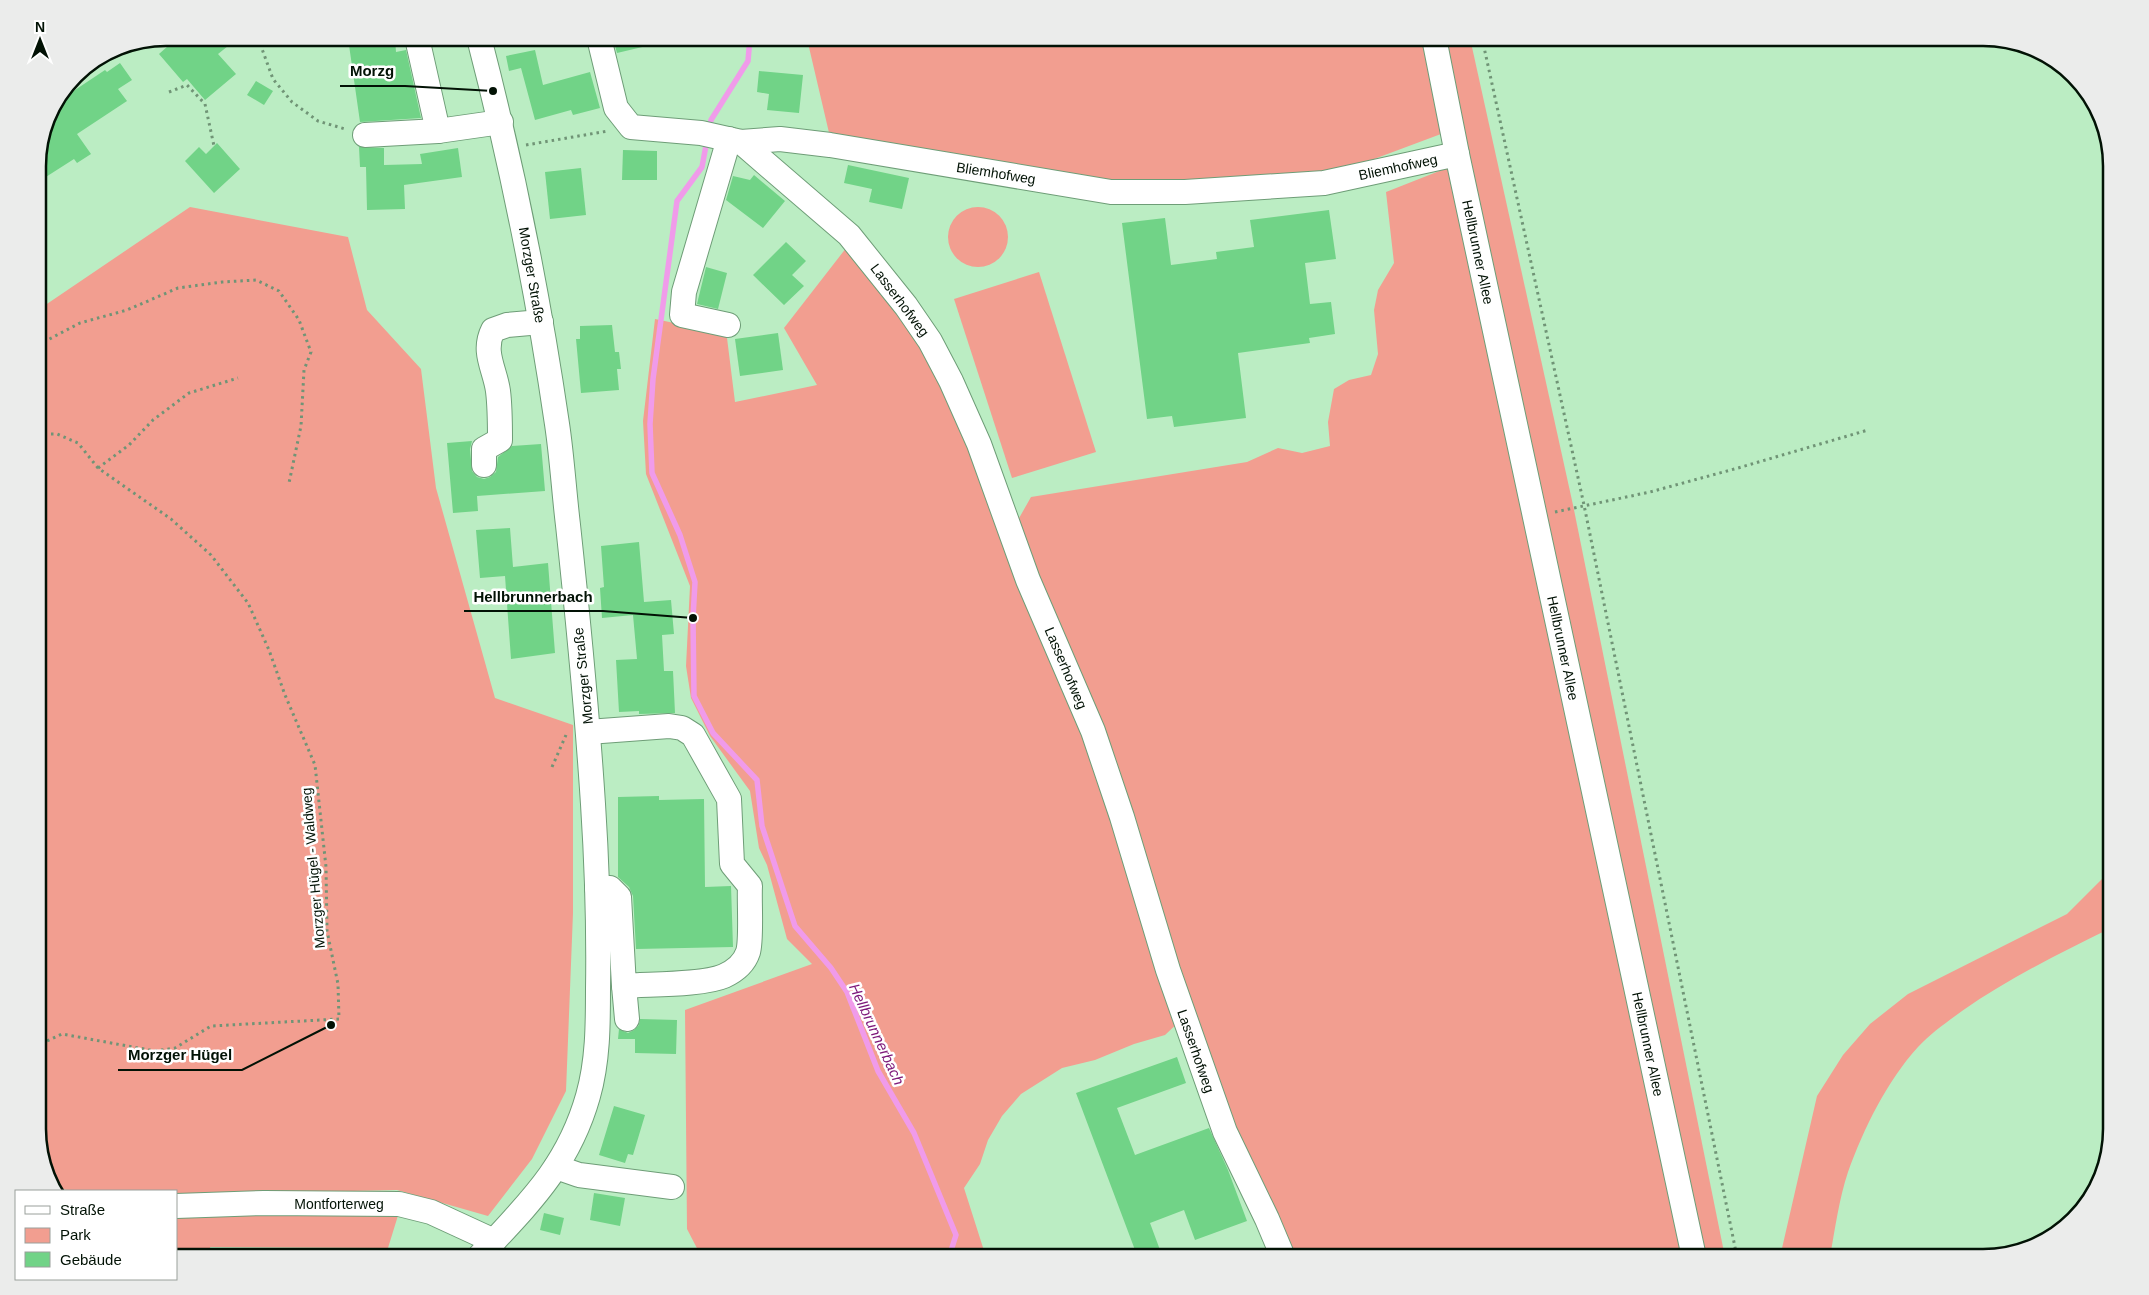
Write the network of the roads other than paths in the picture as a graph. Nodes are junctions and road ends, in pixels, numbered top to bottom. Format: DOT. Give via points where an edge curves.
graph roads {
  1 [pos="1436,46"];
  2 [pos="419,47"];
  3 [pos="481,47"];
  4 [pos="601,47"];
  5 [pos="501,122"];
  6 [pos="438,131"];
  7 [pos="365,135"];
  8 [pos="722,138"];
  9 [pos="1457,154"];
  10 [pos="541,322"];
  11 [pos="728,325"];
  12 [pos="484,465"];
  13 [pos="578,732"];
  14 [pos="598,888"];
  15 [pos="624,986"];
  16 [pos="627,1019"];
  17 [pos="556,1167"];
  18 [pos="672,1187"];
  19 [pos="178,1206"];
  20 [pos="487,1249"];
  21 [pos="1279,1249"];
  22 [pos="1692,1249"];
  1 -- 9 [label="street, Hellbrunner Allee"];
  2 -- 6 [label="street"];
  3 -- 5 [label="street, Morzger Straße"];
  4 -- 8 [label="street, Bliemhofweg" via="616,108 631,126"];
  5 -- 6 [label="street"];
  5 -- 10 [label="street, Morzger Straße"];
  6 -- 7 [label="street"];
  8 -- 9 [label="street, Bliemhofweg" via="780,139 830,145 1111,192 1185,192 1324,183"];
  8 -- 11 [label="street" via="684,292 682,315"];
  8 -- 21 [label="street, Lasserhofweg" via="849,236 906,306 930,341 951,381 979,444 1028,580 1092,731 1122,817 1159,942 1225,1132"];
  9 -- 22 [label="street, Hellbrunner Allee"];
  10 -- 12 [label="street" via="507,325 493,330 488,340 498,390 500,440 484,449"];
  10 -- 13 [label="street, Morzger Straße" via="558,428"];
  13 -- 14 [label="street, Morzger Straße"];
  13 -- 15 [label="street" via="669,726 682,728 693,735 729,799 732,864 750,886 748,950 743,962 734,970 722,977 703,980"];
  14 -- 15 [label="street" via="610,888 619,897"];
  14 -- 17 [label="street, Morzger Straße" via="598,1034 594,1069 577,1126"];
  15 -- 16 [label="street"];
  17 -- 18 [label="street" via="579,1175"];
  17 -- 20 [label="street, Morzger Straße" via="535,1196"];
  19 -- 20 [label="street, Montforterweg" via="399,1204 431,1212"];
}
